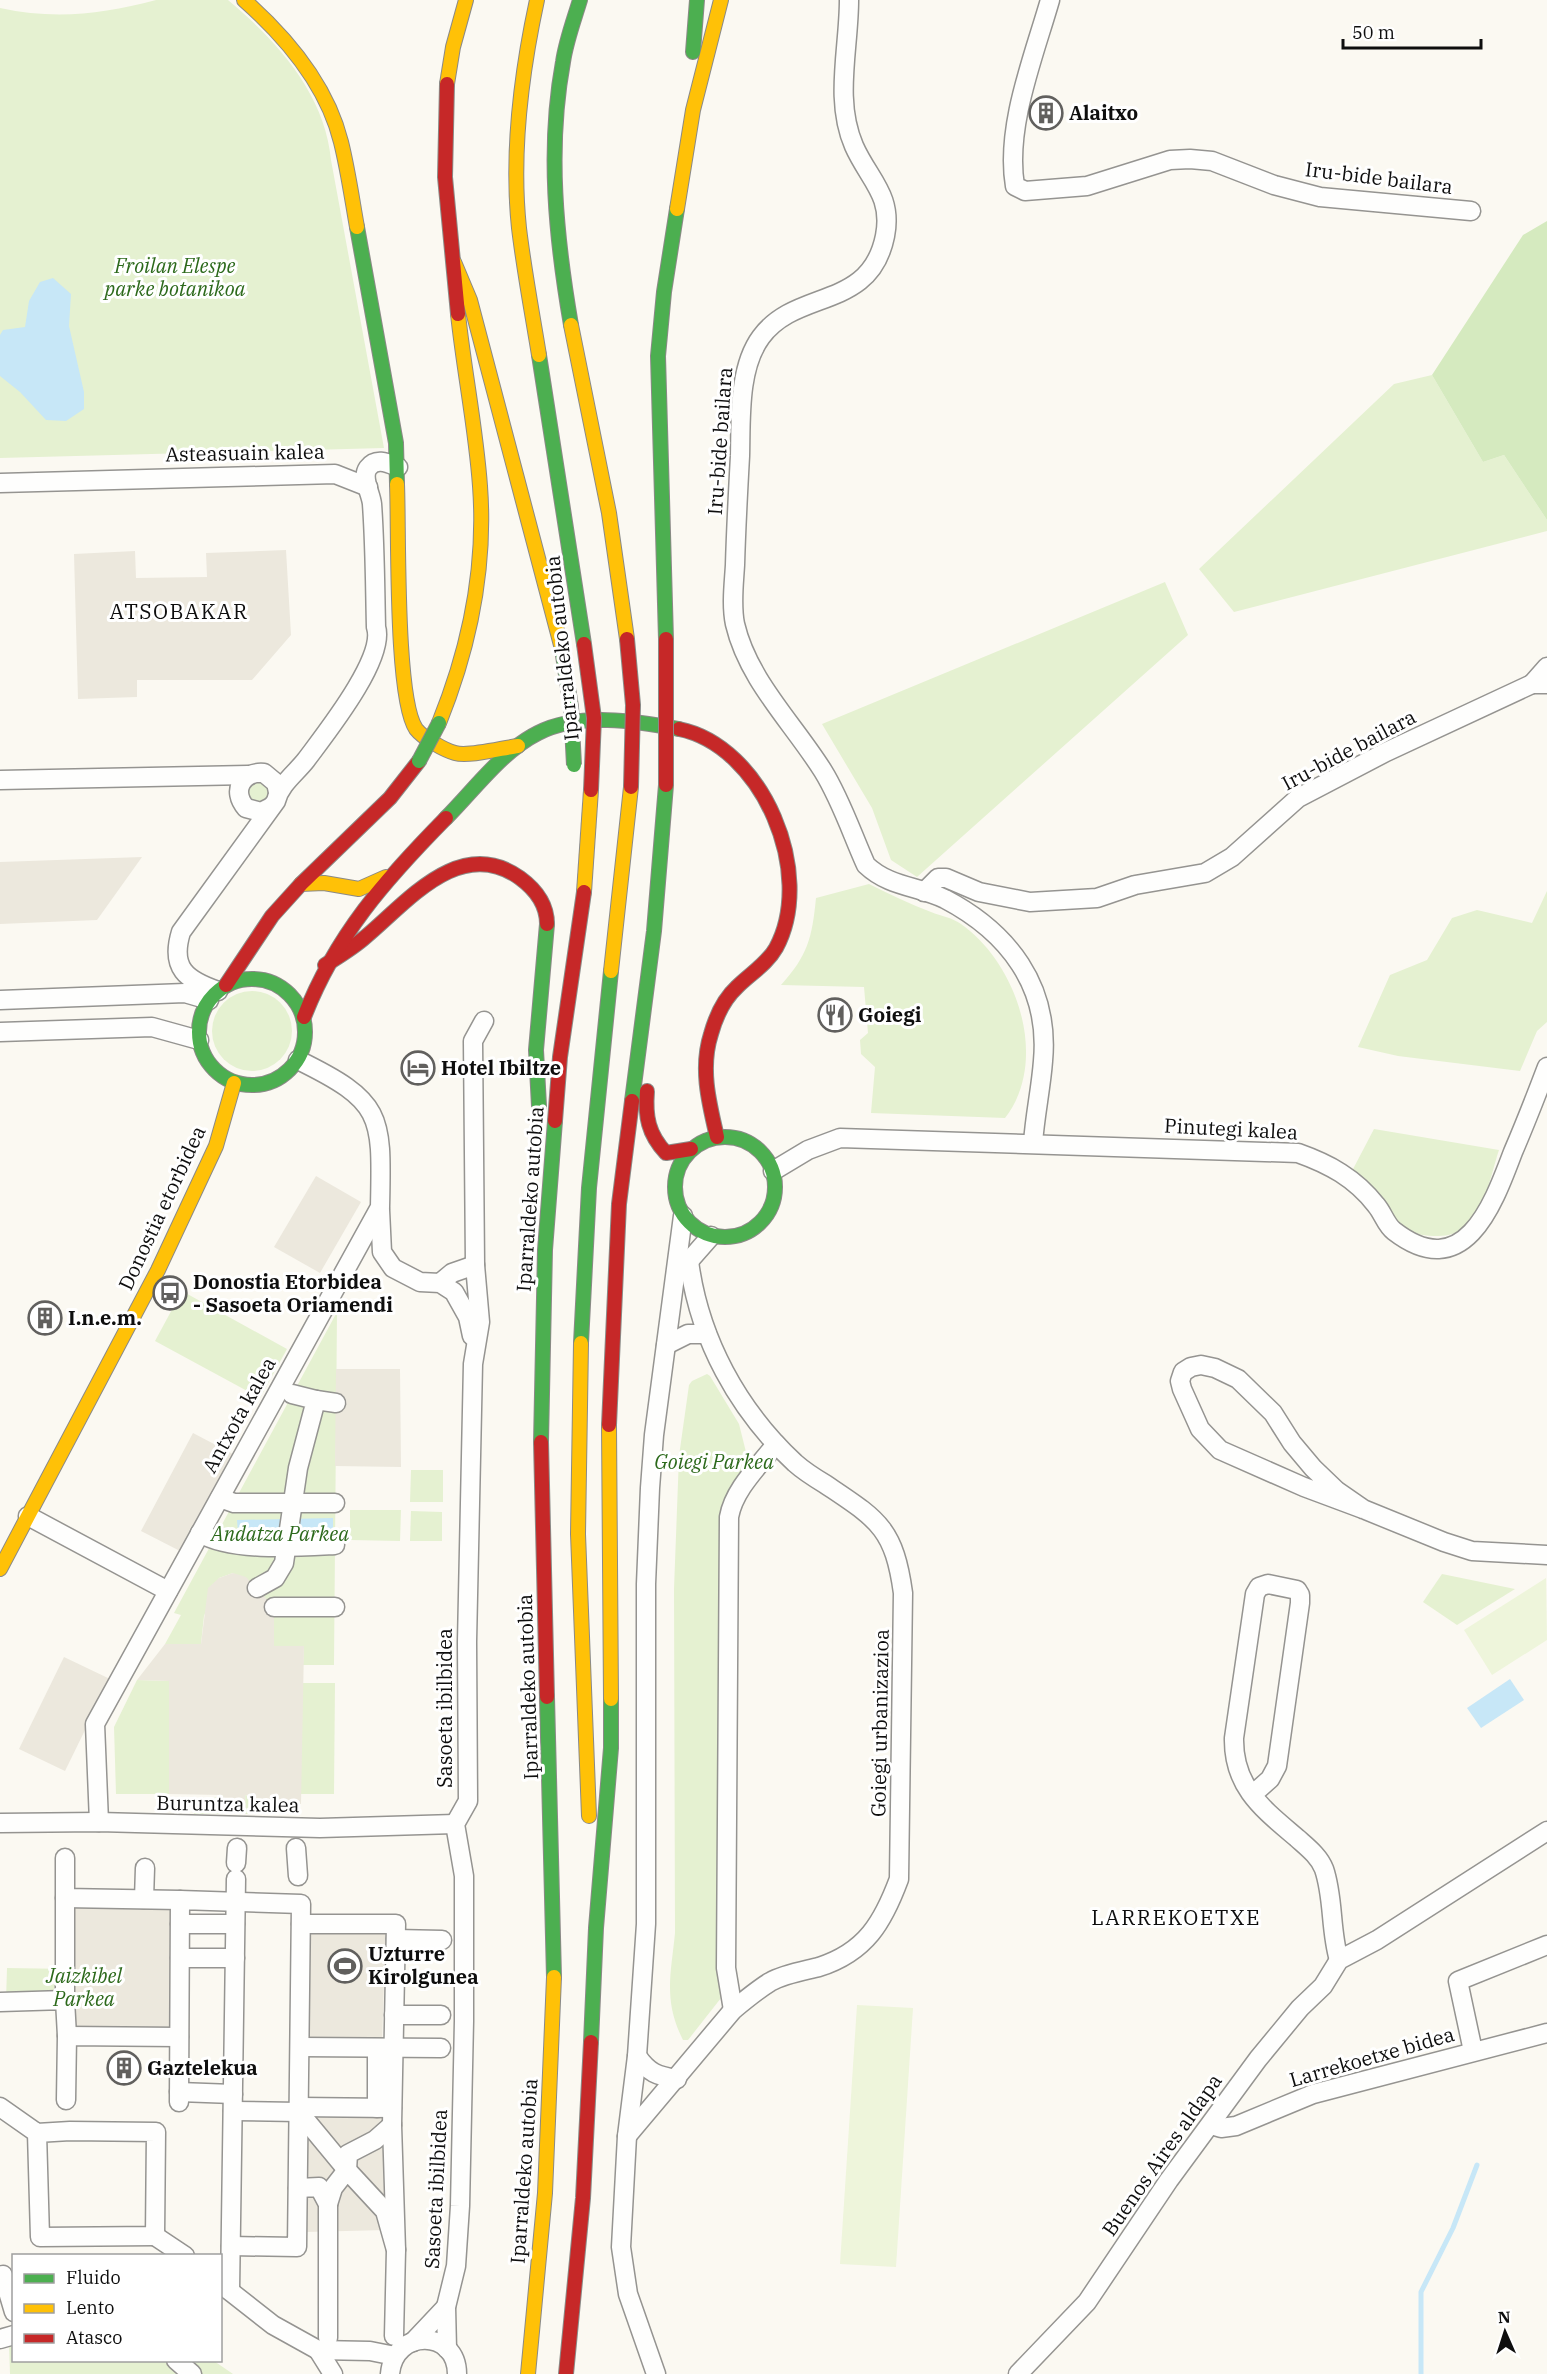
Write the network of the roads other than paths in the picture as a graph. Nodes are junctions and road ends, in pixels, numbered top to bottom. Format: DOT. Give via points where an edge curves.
graph roads {
  1 [pos="244,0"];
  2 [pos="466,0"];
  3 [pos="537,0"];
  4 [pos="580,0"];
  5 [pos="697,0"];
  6 [pos="721,0"];
  7 [pos="849,0"];
  8 [pos="1050,0"];
  9 [pos="693,110"];
  10 [pos="1471,212"];
  11 [pos="453,262"];
  12 [pos="521,334"];
  13 [pos="398,467"];
  14 [pos="0,483"];
  15 [pos="368,487"];
  16 [pos="566,520"];
  17 [pos="404,631"];
  18 [pos="380,637"];
  19 [pos="1547,667"];
  20 [pos="1540,684"];
  21 [pos="518,746"];
  22 [pos="248,775"];
  23 [pos="0,780"];
  24 [pos="575,780"];
  25 [pos="273,792"];
  26 [pos="388,876"];
  27 [pos="301,884"];
  28 [pos="924,892"];
  29 [pos="562,918"];
  30 [pos="654,932"];
  31 [pos="325,965"];
  32 [pos="218,992"];
  33 [pos="0,999"];
  34 [pos="304,1017"];
  35 [pos="484,1021"];
  36 [pos="0,1032"];
  37 [pos="199,1041"];
  38 [pos="298,1060"];
  39 [pos="1547,1067"];
  40 [pos="234,1083"];
  41 [pos="540,1124"];
  42 [pos="717,1137"];
  43 [pos="1033,1143"];
  44 [pos="691,1149"];
  45 [pos="772,1171"];
  46 [pos="380,1207"];
  47 [pos="683,1216"];
  48 [pos="711,1236"];
  49 [pos="688,1261"];
  50 [pos="475,1265"];
  51 [pos="440,1283"];
  52 [pos="542,1332"];
  53 [pos="707,1334"];
  54 [pos="666,1345"];
  55 [pos="474,1356"];
  56 [pos="292,1394"];
  57 [pos="316,1401"];
  58 [pos="336,1403"];
  59 [pos="1292,1443"];
  60 [pos="776,1444"];
  61 [pos="1269,1470"];
  62 [pos="220,1498"];
  63 [pos="293,1503"];
  64 [pos="335,1503"];
  65 [pos="1364,1509"];
  66 [pos="28,1516"];
  67 [pos="200,1533"];
  68 [pos="335,1545"];
  69 [pos="286,1548"];
  70 [pos="1547,1555"];
  71 [pos="0,1569"];
  72 [pos="257,1588"];
  73 [pos="168,1591"];
  74 [pos="274,1607"];
  75 [pos="335,1607"];
  76 [pos="1252,1795"];
  77 [pos="99,1822"];
  78 [pos="0,1823"];
  79 [pos="455,1824"];
  80 [pos="1547,1831"];
  81 [pos="296,1848"];
  82 [pos="65,1858"];
  83 [pos="236,1863"];
  84 [pos="145,1868"];
  85 [pos="298,1876"];
  86 [pos="65,1898"];
  87 [pos="144,1899"];
  88 [pos="180,1900"];
  89 [pos="236,1902"];
  90 [pos="180,1924"];
  91 [pos="235,1924"];
  92 [pos="301,1924"];
  93 [pos="596,1928"];
  94 [pos="396,1939"];
  95 [pos="442,1940"];
  96 [pos="1547,1945"];
  97 [pos="180,1958"];
  98 [pos="235,1958"];
  99 [pos="1339,1960"];
  100 [pos="65,2000"];
  101 [pos="0,2002"];
  102 [pos="733,2010"];
  103 [pos="394,2015"];
  104 [pos="441,2015"];
  105 [pos="1547,2033"];
  106 [pos="67,2036"];
  107 [pos="179,2037"];
  108 [pos="300,2047"];
  109 [pos="385,2048"];
  110 [pos="441,2048"];
  111 [pos="1473,2051"];
  112 [pos="637,2056"];
  113 [pos="677,2079"];
  114 [pos="66,2100"];
  115 [pos="233,2102"];
  116 [pos="0,2107"];
  117 [pos="299,2109"];
  118 [pos="387,2114"];
  119 [pos="1211,2125"];
  120 [pos="37,2133"];
  121 [pos="627,2136"];
  122 [pos="347,2170"];
  123 [pos="298,2188"];
  124 [pos="328,2204"];
  125 [pos="155,2236"];
  126 [pos="231,2246"];
  127 [pos="396,2250"];
  128 [pos="182,2254"];
  129 [pos="3,2275"];
  130 [pos="225,2287"];
  131 [pos="12,2305"];
  132 [pos="446,2307"];
  133 [pos="394,2336"];
  134 [pos="413,2342"];
  135 [pos="323,2344"];
  136 [pos="447,2349"];
  137 [pos="177,2362"];
  138 [pos="389,2368"];
  139 [pos="458,2373"];
  140 [pos="192,2374"];
  141 [pos="333,2374"];
  142 [pos="528,2374"];
  143 [pos="566,2374"];
  144 [pos="656,2374"];
  145 [pos="1018,2374"];
  1 -- 13 [label="main road" via="291,45 328,104 341,140 392,408"];
  2 -- 11 [label="main road" via="448,74 446,140"];
  3 -- 16 [label="main road, Iparraldeko autobia" via="519,90 516,182 519,227"];
  4 -- 93 [label="main road, bridge" via="570,24 556,92 554,184 567,296 609,514 633,705 626,862 592,1155 581,1331 578,1459 584,1740"];
  5 -- 9 [label="main road"];
  6 -- 9 [label="main road"];
  7 -- 28 [label="street, Iru-bide bailara" via="843,98 846,121 855,147 881,190 887,211 885,235 869,274 834,297 775,322 750,356 740,445 734,622 754,672 824,772 866,865 878,877"];
  8 -- 10 [label="street, Iru-bide bailara" via="1018,116 1015,186 1025,190 1087,186 1170,160 1190,159 1212,161 1274,185 1320,197"];
  9 -- 30 [label="main road, bridge" via="657,356 666,639 666,785"];
  11 -- 24 [label="main road, bridge" via="470,300 562,649"];
  11 -- 27 [label="main road, bridge" via="480,487 481,529 479,569 457,681 419,761 390,798"];
  12 -- 16 [label="main road"];
  13 -- 15 [label="street" via="376,462 365,476"];
  13 -- 17 [label="main road"];
  14 -- 15 [label="street, Asteasuain kalea" via="335,474"];
  15 -- 18 [label="street" via="372,501 376,627"];
  16 -- 52 [label="main road, Iparraldeko autobia, bridge" via="594,718 583,907 560,1057 552,1140"];
  17 -- 18 [label="street" via="396,639"];
  17 -- 21 [label="main road" via="408,709 417,730 457,754"];
  18 -- 25 [label="street" via="369,664 302,765"];
  19 -- 20 [label="street, Iru-bide bailara"];
  20 -- 28 [label="street, Iru-bide bailara" via="1386,752 1298,798 1232,857 1206,873 1135,885 1097,897 1030,902 979,892 946,878 938,878"];
  21 -- 26 [label="main road"];
  21 -- 42 [label="main road" via="553,727 624,720 698,733 746,771 775,816 792,885 788,918 775,950 729,995 710,1035 705,1072"];
  22 -- 23 [label="street"];
  22 -- 25 [label="street" via="256,772"];
  22 -- 25 [label="street" via="238,789 241,802 256,812"];
  25 -- 32 [label="street" via="181,932 176,949 181,969 194,983"];
  26 -- 27 [label="main road" via="359,889"];
  26 -- 31 [label="main road" via="354,918"];
  27 -- 32 [label="main road" via="272,916"];
  28 -- 43 [label="street, Iru-bide bailara" via="986,924 1011,948 1026,974 1037,1001 1042,1029 1043,1060"];
  29 -- 41 [label="main road"];
  30 -- 44 [label="main road" via="660,966 644,1115 654,1142 666,1153"];
  30 -- 93 [label="main road" via="619,1204 608,1442 611,1748"];
  31 -- 34 [label="main road"];
  31 -- 41 [label="main road" via="354,947 417,888 445,872 474,864 492,865 515,874 532,887 548,912 537,1045"];
  32 -- 33 [label="street"];
  32 -- 34 [label="main road" via="252,978 274,983 290,994"];
  32 -- 37 [label="main road" via="199,1025"];
  34 -- 38 [label="main road" via="305,1042"];
  35 -- 50 [label="street, Sasoeta ibilbidea" via="474,1041"];
  36 -- 37 [label="street" via="152,1027"];
  37 -- 40 [label="main road" via="212,1066"];
  38 -- 40 [label="main road" via="284,1076 257,1085"];
  38 -- 46 [label="street, Antxota kalea" via="353,1089 368,1105 377,1123"];
  39 -- 43 [label="street, Pinutegi kalea" via="1485,1218 1455,1246 1428,1248 1412,1244 1391,1230 1378,1206 1355,1181 1326,1163 1298,1153"];
  40 -- 66 [label="main road, Donostia etorbidea" via="216,1146 163,1260"];
  41 -- 52 [label="main road"];
  42 -- 44 [label="main road"];
  42 -- 45 [label="main road" via="751,1144 766,1158"];
  43 -- 45 [label="street, Pinutegi kalea" via="840,1138 808,1150"];
  44 -- 47 [label="main road" via="676,1174 675,1196"];
  45 -- 48 [label="main road" via="773,1202 755,1227 742,1234"];
  46 -- 51 [label="street" via="382,1252 393,1268 420,1282"];
  46 -- 62 [label="street, Antxota kalea"];
  47 -- 48 [label="main road"];
  47 -- 54 [label="street"];
  48 -- 49 [label="street"];
  49 -- 53 [label="street, Goiegi urbanizazioa" via="693,1296"];
  49 -- 54 [label="street" via="678,1285"];
  50 -- 51 [label="street" via="452,1273"];
  50 -- 55 [label="street, Sasoeta ibilbidea" via="480,1322"];
  51 -- 55 [label="street, Sasoeta ibilbidea" via="454,1292 468,1317"];
  52 -- 142 [label="main road, Iparraldeko autobia" via="541,1452 554,1978 545,2193"];
  53 -- 54 [label="street" via="688,1334"];
  53 -- 60 [label="street, Goiegi urbanizazioa" via="739,1400"];
  54 -- 112 [label="street" via="654,1435 646,1584 648,1868"];
  55 -- 79 [label="street, Sasoeta ibilbidea" via="467,1642 468,1801"];
  56 -- 57 [label="street"];
  57 -- 58 [label="street"];
  57 -- 63 [label="street"];
  59 -- 61 [label="street" via="1285,1461"];
  59 -- 61 [label="street" via="1273,1413 1238,1379 1201,1365 1183,1372 1182,1389 1209,1442"];
  59 -- 65 [label="street" via="1337,1491"];
  60 -- 102 [label="street" via="737,1495 729,1517 726,1968"];
  60 -- 102 [label="street, Goiegi urbanizazioa" via="797,1465 858,1504 880,1525 899,1563 903,1593 899,1879 887,1912 856,1948 834,1962 772,1981"];
  61 -- 65 [label="street" via="1324,1496"];
  62 -- 63 [label="street" via="234,1503"];
  62 -- 67 [label="street, Antxota kalea"];
  63 -- 64 [label="street"];
  63 -- 69 [label="street"];
  65 -- 70 [label="street" via="1472,1551"];
  66 -- 71 [label="main road, Donostia etorbidea"];
  66 -- 73 [label="street"];
  67 -- 69 [label="street" via="213,1541"];
  67 -- 73 [label="street, Antxota kalea"];
  68 -- 69 [label="street"];
  69 -- 72 [label="street" via="284,1563 275,1578"];
  73 -- 77 [label="street, Antxota kalea" via="95,1724"];
  74 -- 75 [label="street"];
  76 -- 76 [label="street" via="1270,1779 1276,1766 1300,1603 1297,1590 1268,1584 1255,1593 1234,1738 1239,1775"];
  76 -- 99 [label="street" via="1314,1853 1323,1868"];
  77 -- 78 [label="street, Buruntza kalea"];
  77 -- 79 [label="street, Buruntza kalea" via="311,1828"];
  79 -- 132 [label="street, Sasoeta ibilbidea" via="464,1876 464,2021 458,2241 453,2287"];
  80 -- 99 [label="street" via="1377,1940"];
  81 -- 85 [label="street"];
  82 -- 86 [label="street"];
  83 -- 89 [label="street"];
  84 -- 87 [label="street"];
  86 -- 87 [label="street"];
  86 -- 100 [label="street"];
  87 -- 88 [label="street"];
  88 -- 89 [label="street"];
  88 -- 90 [label="street"];
  89 -- 91 [label="street"];
  89 -- 92 [label="street" via="302,1904"];
  90 -- 91 [label="street"];
  90 -- 97 [label="street"];
  91 -- 98 [label="street"];
  92 -- 94 [label="street" via="396,1924"];
  92 -- 108 [label="street"];
  93 -- 143 [label="main road" via="583,2198"];
  94 -- 95 [label="street"];
  94 -- 103 [label="street"];
  96 -- 111 [label="street" via="1458,1981"];
  97 -- 98 [label="street"];
  97 -- 107 [label="street"];
  98 -- 115 [label="street"];
  99 -- 119 [label="street, Buenos Aires aldapa" via="1323,1986 1258,2059"];
  100 -- 101 [label="street"];
  100 -- 106 [label="street"];
  102 -- 113 [label="street, Goiegi urbanizazioa"];
  103 -- 104 [label="street"];
  103 -- 109 [label="street"];
  105 -- 111 [label="street, Larrekoetxe bidea"];
  106 -- 107 [label="street"];
  106 -- 114 [label="street"];
  107 -- 115 [label="street" via="179,2097"];
  108 -- 109 [label="street"];
  108 -- 117 [label="street"];
  109 -- 110 [label="street"];
  109 -- 118 [label="street"];
  111 -- 119 [label="street, Larrekoetxe bidea" via="1313,2094 1236,2126"];
  112 -- 113 [label="street" via="648,2071"];
  112 -- 121 [label="street"];
  113 -- 121 [label="street, Goiegi urbanizazioa"];
  115 -- 117 [label="street"];
  115 -- 126 [label="street"];
  116 -- 120 [label="street"];
  117 -- 118 [label="street"];
  117 -- 122 [label="street"];
  117 -- 123 [label="street"];
  118 -- 122 [label="street" via="369,2144 348,2154"];
  118 -- 127 [label="street"];
  119 -- 145 [label="street, Buenos Aires aldapa" via="1087,2302"];
  120 -- 125 [label="street" via="40,2237"];
  120 -- 125 [label="street" via="156,2132"];
  121 -- 144 [label="street" via="621,2247 628,2294"];
  122 -- 124 [label="street" via="333,2188"];
  122 -- 127 [label="street" via="385,2211"];
  123 -- 124 [label="street" via="320,2187"];
  123 -- 126 [label="street" via="297,2247"];
  124 -- 135 [label="street"];
  125 -- 128 [label="street"];
  126 -- 130 [label="street"];
  127 -- 133 [label="street"];
  129 -- 131 [label="street"];
  130 -- 135 [label="street" via="273,2325"];
  132 -- 134 [label="street, Sasoeta ibilbidea"];
  132 -- 136 [label="street, Sasoeta ibilbidea"];
  134 -- 136 [label="street" via="431,2340"];
  134 -- 138 [label="street, Sasoeta ibilbidea" via="400,2349"];
  135 -- 138 [label="street" via="370,2351"];
  135 -- 141 [label="street"];
  136 -- 139 [label="street"];
  137 -- 140 [label="street"];
}
